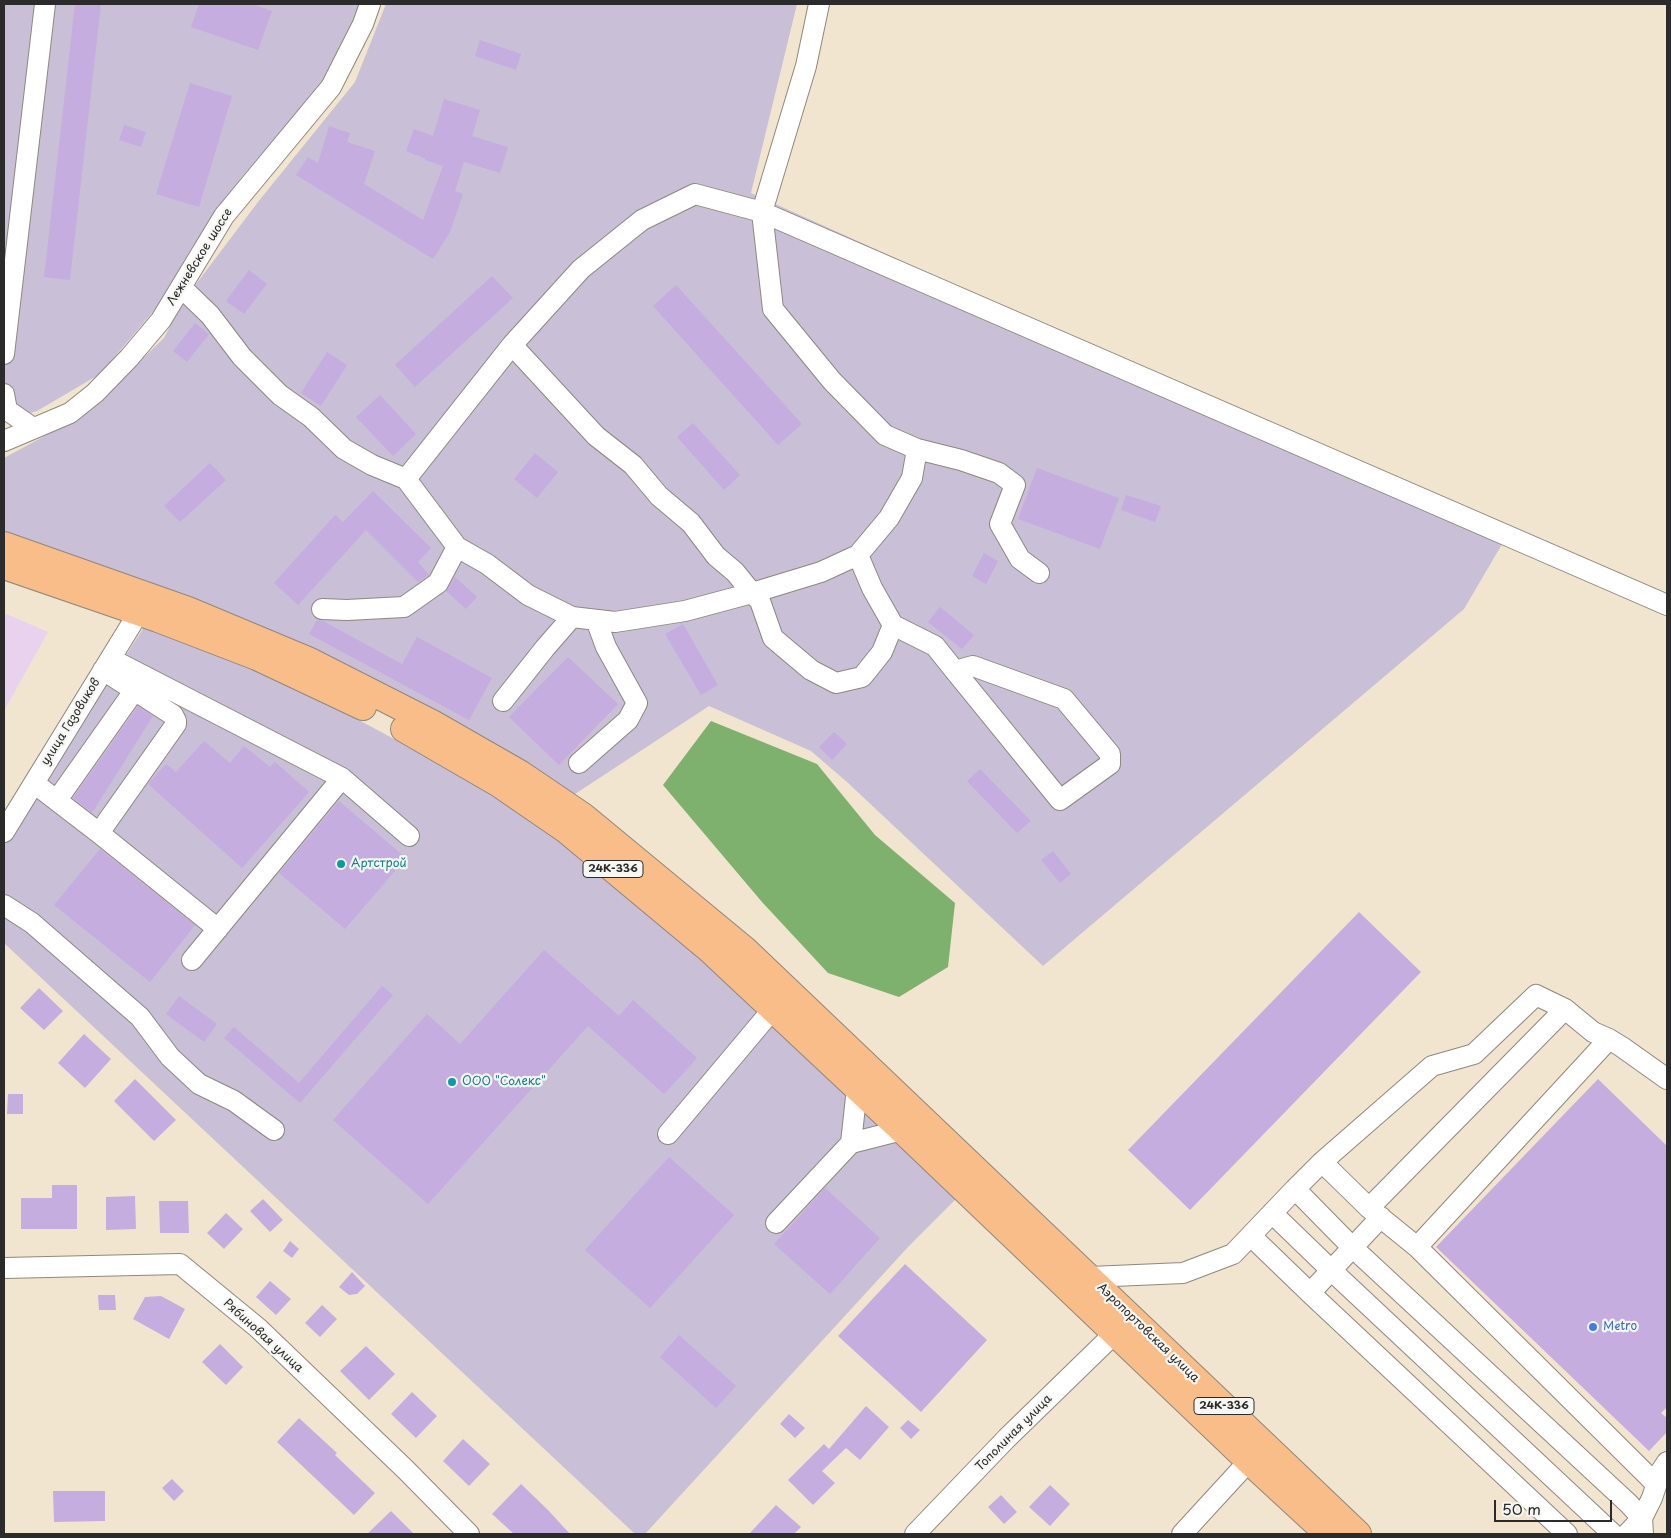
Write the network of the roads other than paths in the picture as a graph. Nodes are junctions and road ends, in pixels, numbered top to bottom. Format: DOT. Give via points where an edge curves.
graph roads {
  1 [pos="44,4"];
  2 [pos="370,4"];
  3 [pos="819,4"];
  4 [pos="762,212"];
  5 [pos="181,287"];
  6 [pos="512,345"];
  7 [pos="4,354"];
  8 [pos="4,394"];
  9 [pos="33,428"];
  10 [pos="4,440"];
  11 [pos="917,449"];
  12 [pos="406,479"];
  13 [pos="4,545"];
  14 [pos="457,547"];
  15 [pos="858,555"];
  16 [pos="4,566"];
  17 [pos="1039,573"];
  18 [pos="752,593"];
  19 [pos="1667,605"];
  20 [pos="322,609"];
  21 [pos="139,612"];
  22 [pos="572,617"];
  23 [pos="596,620"];
  24 [pos="893,625"];
  25 [pos="107,665"];
  26 [pos="955,671"];
  27 [pos="134,691"];
  28 [pos="503,701"];
  29 [pos="579,763"];
  30 [pos="342,778"];
  31 [pos="34,783"];
  32 [pos="56,800"];
  33 [pos="4,832"];
  34 [pos="99,833"];
  35 [pos="409,836"];
  36 [pos="4,905"];
  37 [pos="218,929"];
  38 [pos="192,960"];
  39 [pos="773,1009"];
  40 [pos="1565,1009"];
  41 [pos="1609,1039"];
  42 [pos="1667,1079"];
  43 [pos="857,1088"];
  44 [pos="274,1130"];
  45 [pos="902,1130"];
  46 [pos="668,1134"];
  47 [pos="851,1143"];
  48 [pos="1322,1162"];
  49 [pos="1295,1189"];
  50 [pos="1272,1212"];
  51 [pos="1375,1212"];
  52 [pos="776,1223"];
  53 [pos="1253,1238"];
  54 [pos="1352,1247"];
  55 [pos="1417,1247"];
  56 [pos="4,1268"];
  57 [pos="1331,1270"];
  58 [pos="1090,1277"];
  59 [pos="1310,1293"];
  60 [pos="1115,1333"];
  61 [pos="1249,1461"];
  62 [pos="1667,1462"];
  63 [pos="1656,1484"];
  64 [pos="1642,1526"];
  65 [pos="469,1534"];
  66 [pos="915,1534"];
  67 [pos="1182,1534"];
  68 [pos="1328,1534"];
  69 [pos="1358,1534"];
  70 [pos="1567,1534"];
  71 [pos="1612,1534"];
  72 [pos="1627,1534"];
  1 -- 7 [label="street"];
  2 -- 5 [label="street, Лежневское шоссе" via="331,87 224,216"];
  3 -- 4 [label="street" via="806,66"];
  4 -- 6 [label="street" via="695,194 642,220 581,269"];
  4 -- 11 [label="street" via="773,309 832,381 886,435"];
  4 -- 19 [label="street"];
  5 -- 9 [label="street, Лежневское шоссе" via="161,320 95,393 70,413"];
  5 -- 12 [label="street" via="280,395 312,417 344,448 372,465"];
  6 -- 12 [label="street"];
  6 -- 18 [label="street" via="596,436 633,465 660,496 691,523 716,556"];
  8 -- 9 [label="street" via="7,410"];
  9 -- 10 [label="street, Лежневское шоссе"];
  11 -- 15 [label="street" via="912,478 889,518"];
  11 -- 17 [label="street" via="998,473 1015,485 1000,524 1020,559"];
  12 -- 14 [label="street"];
  13 -- 58 [label="main road, 24К-336" via="188,610 310,660 432,723 521,774 583,816 744,949"];
  14 -- 20 [label="street" via="438,583 404,607"];
  14 -- 22 [label="street" via="487,564 528,595"];
  15 -- 18 [label="street" via="821,572"];
  15 -- 24 [label="street"];
  16 -- 21 [label="main road, 24К-336"];
  18 -- 23 [label="street" via="685,611 615,622"];
  18 -- 24 [label="street" via="760,601 773,638 810,670 836,683 862,677 882,652"];
  21 -- 25 [label="street, улица Газовиков"];
  21 -- 39 [label="main road, 24К-336" via="257,657 350,701 499,784 566,830 710,950"];
  22 -- 23 [label="street"];
  22 -- 28 [label="street"];
  23 -- 29 [label="street" via="606,647 637,703 628,720"];
  24 -- 26 [label="street" via="935,646"];
  25 -- 27 [label="street"];
  25 -- 30 [label="street"];
  25 -- 31 [label="street, улица Газовиков"];
  26 -- 26 [label="street" via="1060,800 1110,764 1110,754 1064,699 973,666"];
  27 -- 32 [label="street"];
  27 -- 34 [label="street" via="173,715 176,724"];
  30 -- 35 [label="street"];
  30 -- 37 [label="street"];
  31 -- 32 [label="street"];
  31 -- 33 [label="street, улица Газовиков"];
  32 -- 34 [label="street"];
  34 -- 37 [label="street"];
  36 -- 44 [label="street" via="32,923 140,1017 170,1057 199,1084 234,1100"];
  37 -- 38 [label="street"];
  39 -- 43 [label="main road, 24К-336"];
  39 -- 46 [label="street"];
  40 -- 41 [label="street" via="1593,1032"];
  40 -- 48 [label="street" via="1536,995 1474,1054 1432,1066"];
  40 -- 51 [label="street"];
  41 -- 42 [label="street"];
  41 -- 55 [label="street"];
  43 -- 45 [label="main road, 24К-336"];
  43 -- 47 [label="street"];
  45 -- 47 [label="street"];
  45 -- 60 [label="main road, 24К-336"];
  47 -- 52 [label="street"];
  48 -- 49 [label="street"];
  48 -- 51 [label="street"];
  49 -- 50 [label="street"];
  49 -- 54 [label="street"];
  50 -- 57 [label="street"];
  50 -- 58 [label="street" via="1233,1254 1183,1273"];
  51 -- 54 [label="street"];
  51 -- 55 [label="street"];
  53 -- 59 [label="street"];
  54 -- 57 [label="street"];
  54 -- 64 [label="street" via="1628,1503"];
  55 -- 63 [label="street"];
  56 -- 65 [label="street, Рябиновая улица" via="180,1264 258,1328"];
  57 -- 59 [label="street"];
  57 -- 71 [label="street"];
  58 -- 69 [label="main road, Аэропортовская улица / 24К-336"];
  59 -- 70 [label="street"];
  60 -- 61 [label="main road, Аэропортовская улица / 24К-336"];
  60 -- 66 [label="street, Тополиная улица" via="1006,1438"];
  61 -- 67 [label="street"];
  61 -- 68 [label="main road, Аэропортовская улица / 24К-336"];
  62 -- 63 [label="street"];
  63 -- 64 [label="street"];
  64 -- 72 [label="street"];
}
